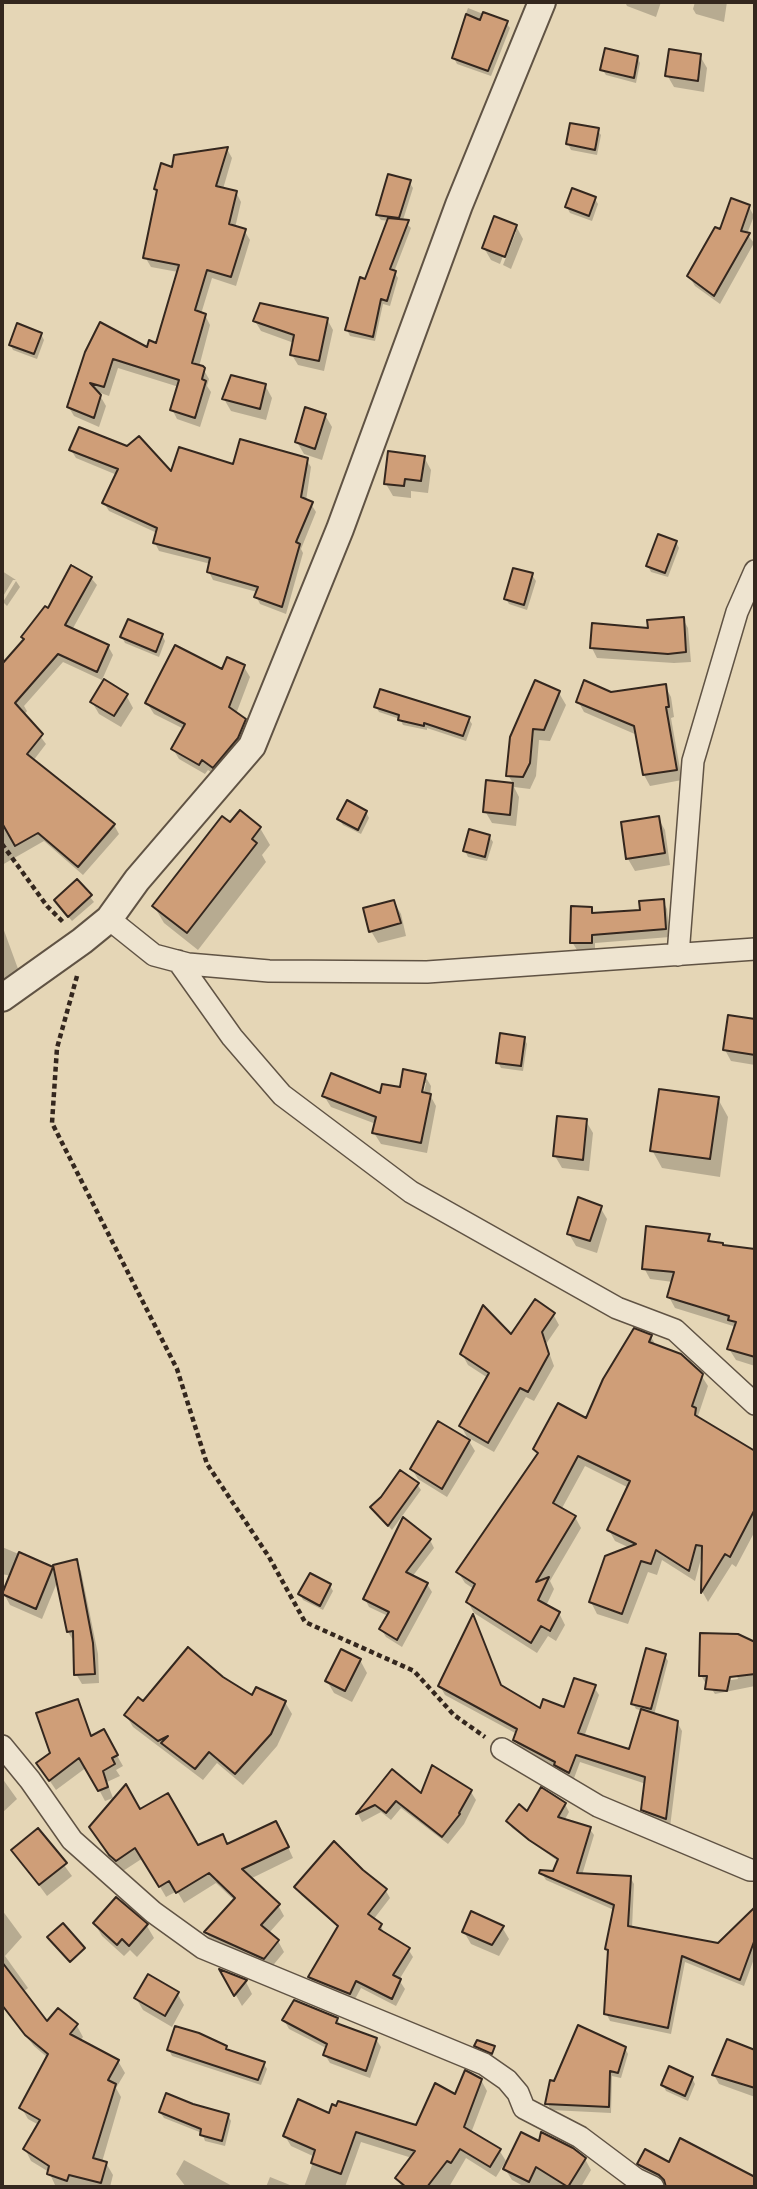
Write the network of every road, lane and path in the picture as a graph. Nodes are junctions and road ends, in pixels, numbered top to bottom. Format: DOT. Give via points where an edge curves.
graph roads {
  1 [pos="542,2"];
  2 [pos="755,572"];
  3 [pos="2,844"];
  4 [pos="109,919"];
  5 [pos="82,941"];
  6 [pos="755,949"];
  7 [pos="678,955"];
  8 [pos="178,961"];
  9 [pos="2,999"];
  10 [pos="755,1404"];
  11 [pos="2,1746"];
  12 [pos="502,1749"];
  13 [pos="755,1870"];
  14 [pos="653,2187"];
  1 -- 4 [label="street" via="459,205 340,529 252,746"];
  2 -- 7 [label="street" via="737,612 693,761"];
  3 -- 5 [label="path" via="47,906"];
  4 -- 5 [label="street"];
  4 -- 8 [label="street" via="154,955"];
  5 -- 9 [label="street"];
  5 -- 12 [label="path" via="76,983 57,1048 52,1123 177,1369 207,1464 269,1557 305,1622 414,1671 454,1715"];
  6 -- 7 [label="street"];
  7 -- 8 [label="street" via="427,972 269,971"];
  8 -- 10 [label="street" via="232,1037 282,1095 411,1192 617,1308 675,1330"];
  11 -- 14 [label="street" via="72,1840 153,1912 203,1948 484,2064 507,2080 524,2108 580,2137"];
  12 -- 13 [label="street" via="598,1806"];
}
